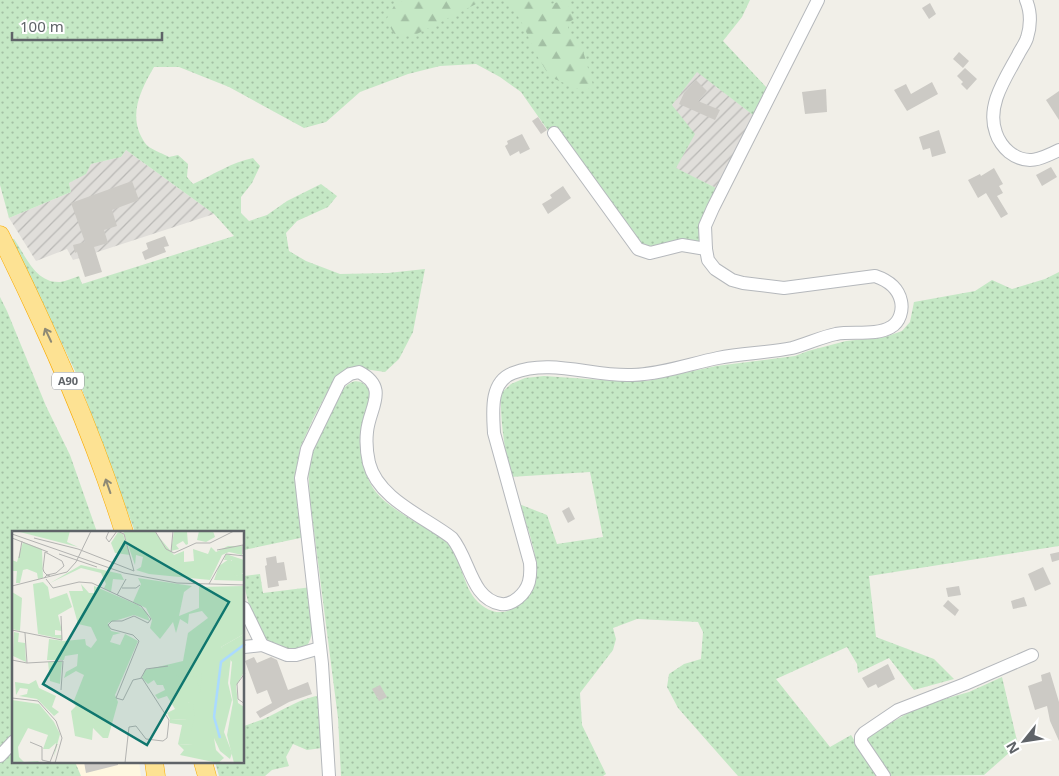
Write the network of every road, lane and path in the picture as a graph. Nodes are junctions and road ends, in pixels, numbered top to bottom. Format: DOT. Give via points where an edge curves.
graph roads {
  1 [pos="818,0"];
  2 [pos="1026,0"];
  3 [pos="554,133"];
  4 [pos="1059,150"];
  5 [pos="0,235"];
  6 [pos="706,250"];
  7 [pos="124,531"];
  8 [pos="245,610"];
  9 [pos="262,645"];
  10 [pos="245,647"];
  11 [pos="320,648"];
  12 [pos="1032,655"];
  13 [pos="12,743"];
  14 [pos="0,756"];
  15 [pos="329,776"];
  16 [pos="884,776"];
  1 -- 6 [label="street" via="713,208 705,226"];
  2 -- 4 [label="street" via="1030,19 1027,39 1001,84 992,123 997,138 1019,158 1031,161"];
  3 -- 6 [label="street" via="638,249 650,253 682,245"];
  7 -- 5 [label="highway, Α90, one-way" via="73,392"];
  6 -- 11 [label="street" via="715,270 743,283 784,288 876,276 885,279 897,291 902,304 900,317 897,323 886,329 834,334 793,348 718,358 674,369 632,375 546,367 505,377 495,396 494,433 531,574 524,593 505,604 491,602 482,595 452,538 381,487 369,462 367,432 376,400 375,387 369,377 359,372 350,374 340,382 328,404 307,449 301,478"];
  8 -- 9 [label="street"];
  9 -- 10 [label="street"];
  9 -- 11 [label="street" via="287,655"];
  11 -- 15 [label="street"];
  12 -- 16 [label="street" via="898,710 864,733 861,742"];
  13 -- 14 [label="street"];
}
